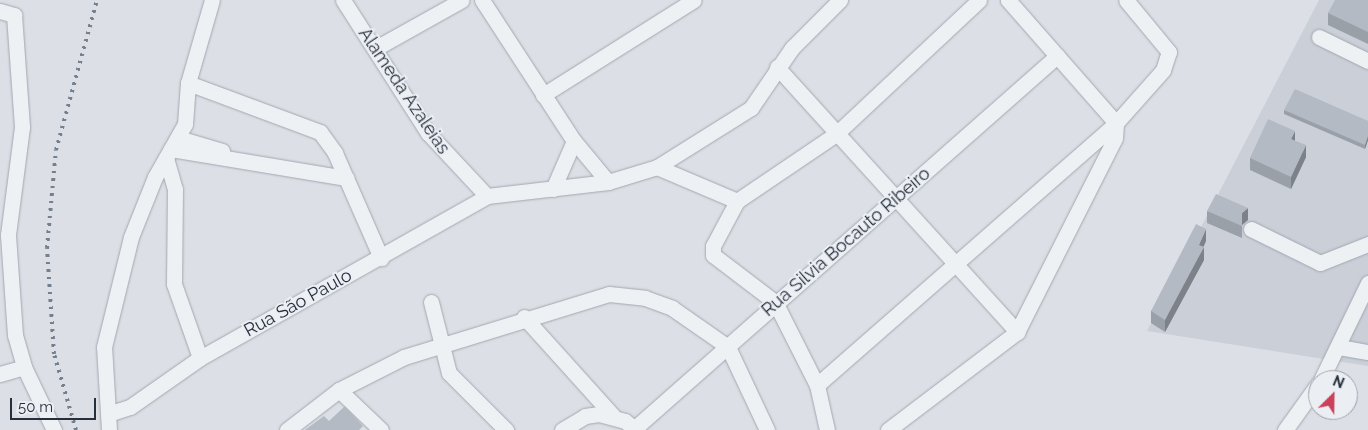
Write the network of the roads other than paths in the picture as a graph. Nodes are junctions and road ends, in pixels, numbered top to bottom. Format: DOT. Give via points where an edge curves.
graph roads {
  1 [pos="212,0"];
  2 [pos="343,0"];
  3 [pos="462,0"];
  4 [pos="482,0"];
  5 [pos="694,0"];
  6 [pos="840,0"];
  7 [pos="979,0"];
  8 [pos="1008,0"];
  9 [pos="1126,0"];
  10 [pos="2,10"];
  11 [pos="1319,37"];
  12 [pos="376,48"];
  13 [pos="1057,56"];
  14 [pos="1368,61"];
  15 [pos="777,67"];
  16 [pos="188,83"];
  17 [pos="543,95"];
  18 [pos="1116,123"];
  19 [pos="836,134"];
  20 [pos="574,141"];
  21 [pos="172,148"];
  22 [pos="657,167"];
  23 [pos="347,178"];
  24 [pos="608,182"];
  25 [pos="554,189"];
  26 [pos="487,196"];
  27 [pos="898,198"];
  28 [pos="737,201"];
  29 [pos="1251,229"];
  30 [pos="4,235"];
  31 [pos="1368,244"];
  32 [pos="381,258"];
  33 [pos="954,264"];
  34 [pos="1368,283"];
  35 [pos="431,302"];
  36 [pos="775,302"];
  37 [pos="524,317"];
  38 [pos="1017,332"];
  39 [pos="439,346"];
  40 [pos="728,347"];
  41 [pos="1339,348"];
  42 [pos="1368,352"];
  43 [pos="200,358"];
  44 [pos="24,367"];
  45 [pos="1327,370"];
  46 [pos="0,374"];
  47 [pos="817,385"];
  48 [pos="339,390"];
  49 [pos="1308,398"];
  50 [pos="111,413"];
  51 [pos="613,416"];
  52 [pos="636,429"];
  53 [pos="54,430"];
  54 [pos="109,430"];
  55 [pos="287,430"];
  56 [pos="381,430"];
  57 [pos="506,430"];
  58 [pos="562,430"];
  59 [pos="767,430"];
  60 [pos="828,430"];
  61 [pos="888,430"];
  62 [pos="1285,430"];
  1 -- 16 [label="street"];
  2 -- 12 [label="street, Alameda Azaleias"];
  3 -- 12 [label="street"];
  4 -- 17 [label="street"];
  5 -- 17 [label="street"];
  6 -- 15 [label="street"];
  7 -- 19 [label="street"];
  8 -- 13 [label="street"];
  9 -- 18 [label="street" via="1166,47 1168,59"];
  10 -- 30 [label="street" via="14,15 22,127"];
  11 -- 14 [label="street"];
  12 -- 26 [label="street, Alameda Azaleias" via="428,133"];
  13 -- 18 [label="street"];
  13 -- 27 [label="street, Rua Silvia Bocauto Ribeiro"];
  15 -- 19 [label="street"];
  15 -- 22 [label="street" via="751,108"];
  16 -- 21 [label="street" via="185,124"];
  16 -- 23 [label="street" via="308,124 327,140"];
  17 -- 20 [label="street"];
  18 -- 33 [label="street"];
  18 -- 38 [label="street" via="1103,168"];
  19 -- 27 [label="street"];
  19 -- 28 [label="street"];
  20 -- 24 [label="street"];
  20 -- 25 [label="street"];
  21 -- 23 [label="street"];
  21 -- 43 [label="street" via="174,284"];
  21 -- 50 [label="street" via="131,237 104,348"];
  22 -- 24 [label="street"];
  22 -- 28 [label="street"];
  23 -- 32 [label="street"];
  24 -- 25 [label="street"];
  25 -- 26 [label="street"];
  26 -- 32 [label="street, Rua São Paulo"];
  27 -- 33 [label="street"];
  27 -- 36 [label="street, Rua Silvia Bocauto Ribeiro"];
  28 -- 36 [label="street" via="712,246 713,255"];
  29 -- 31 [label="street" via="1320,262"];
  30 -- 44 [label="street" via="15,335"];
  32 -- 43 [label="street, Rua São Paulo"];
  33 -- 38 [label="street"];
  33 -- 47 [label="street"];
  34 -- 41 [label="street"];
  35 -- 39 [label="street"];
  36 -- 40 [label="street, Rua Silvia Bocauto Ribeiro"];
  36 -- 47 [label="street"];
  37 -- 39 [label="street"];
  37 -- 40 [label="street" via="609,294 626,294 672,308"];
  37 -- 51 [label="street"];
  38 -- 61 [label="street"];
  39 -- 48 [label="street" via="372,371"];
  39 -- 57 [label="street" via="455,381"];
  40 -- 52 [label="street, Rua Silvia Bocauto Ribeiro"];
  40 -- 59 [label="street"];
  41 -- 42 [label="street"];
  41 -- 45 [label="street"];
  43 -- 50 [label="street, Rua São Paulo" via="130,407"];
  44 -- 46 [label="street"];
  44 -- 53 [label="street"];
  47 -- 60 [label="street"];
  48 -- 55 [label="street"];
  48 -- 56 [label="street"];
  49 -- 62 [label="street"];
  50 -- 54 [label="street"];
  51 -- 52 [label="street"];
  51 -- 58 [label="street" via="585,416"];
}
